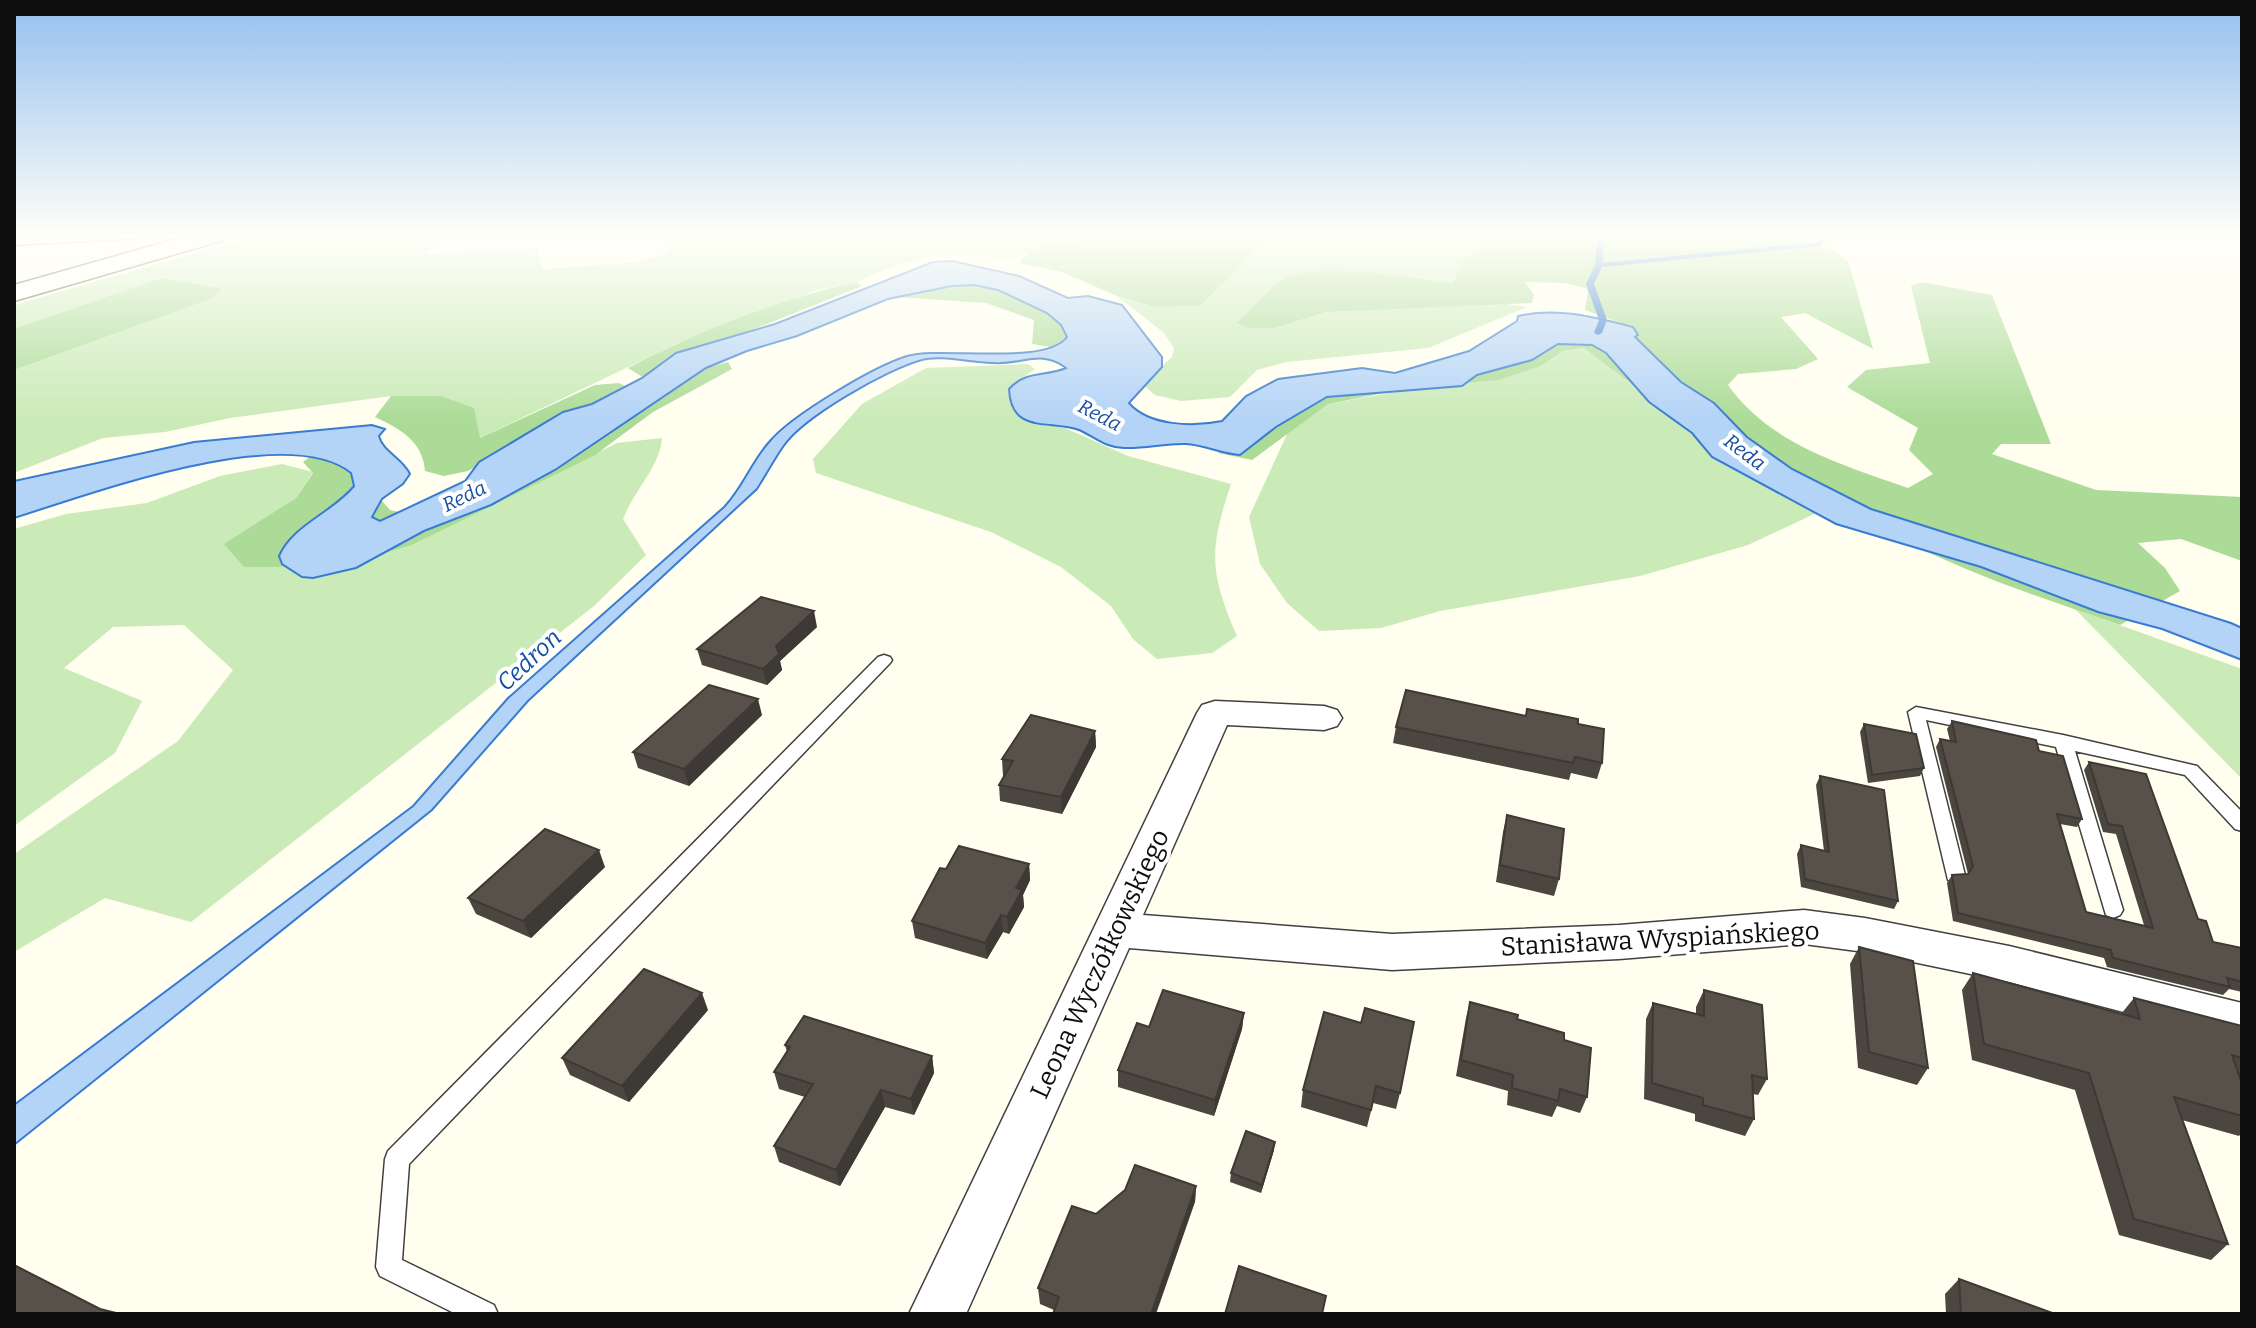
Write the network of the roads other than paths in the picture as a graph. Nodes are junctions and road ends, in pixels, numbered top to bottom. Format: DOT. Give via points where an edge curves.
graph roads {
  1 [pos="884,660"];
  2 [pos="1324,718"];
  3 [pos="2063,741"];
  4 [pos="2242,824"];
  5 [pos="1955,875"];
  6 [pos="2113,910"];
  7 [pos="1117,930"];
  8 [pos="2242,1023"];
  9 [pos="485,1314"];
  10 [pos="937,1314"];
  1 -- 9 [label="lane" via="397,1159 389,1267"];
  2 -- 7 [label="street, Leona Wyczółkowskiego" via="1215,713"];
  3 -- 4 [label="lane" via="2191,770"];
  3 -- 5 [label="lane" via="1916,712"];
  3 -- 6 [label="lane"];
  7 -- 8 [label="street, Stanisława Wyspiańskiego" via="1392,952 1804,927 2009,964"];
  7 -- 10 [label="street, Leona Wyczółkowskiego"];
}
